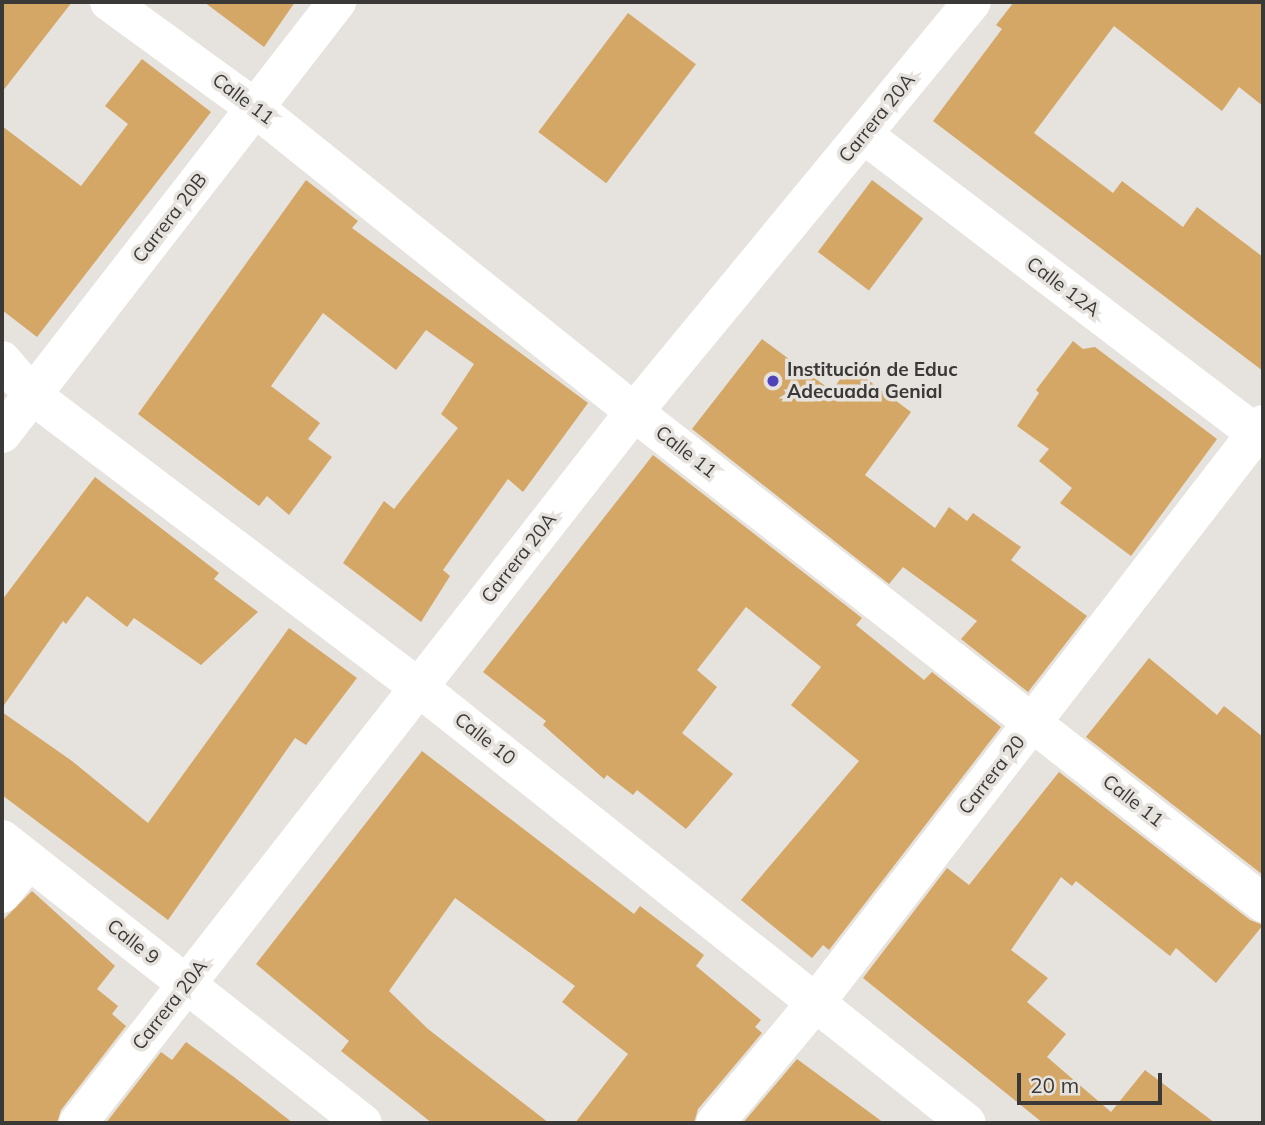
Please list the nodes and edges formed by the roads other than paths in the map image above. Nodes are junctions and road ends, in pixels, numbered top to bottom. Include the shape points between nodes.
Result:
1 (109, 2) edge
2 (337, 2) edge
3 (972, 2) edge
4 (256, 108) junction
5 (863, 135) junction
6 (2, 360) edge
7 (32, 395) junction
8 (634, 412) junction
9 (1261, 432) edge
10 (2, 434) edge
11 (418, 686) junction
12 (1033, 722) junction
13 (15, 850) edge
14 (2, 894) edge
15 (1263, 903) edge
16 (186, 985) junction
17 (817, 1002) junction
18 (78, 1123) edge
19 (362, 1123) edge
20 (715, 1123) edge
21 (967, 1123) edge

1 - 4 street, Calle 11
2 - 4 street, Carrera 20B
3 - 5 street, Carrera 20A
4 - 7 street, Carrera 20B
4 - 8 street, Calle 11
5 - 8 street, Carrera 20A
5 - 9 street, Calle 12A
6 - 7 street, Calle 10
7 - 10 street, Carrera 20B
7 - 11 street, Calle 10
8 - 11 street, Carrera 20A
8 - 12 street, Calle 11
9 - 12 street, Carrera 20
11 - 16 street, Carrera 20A
11 - 17 street, Calle 10
12 - 15 street, Calle 11
12 - 17 street, Carrera 20
13 - 14 street
13 - 16 street, Calle 9
16 - 18 street, Carrera 20A
16 - 19 street, Calle 9
17 - 20 street, Carrera 20
17 - 21 street, Calle 10

